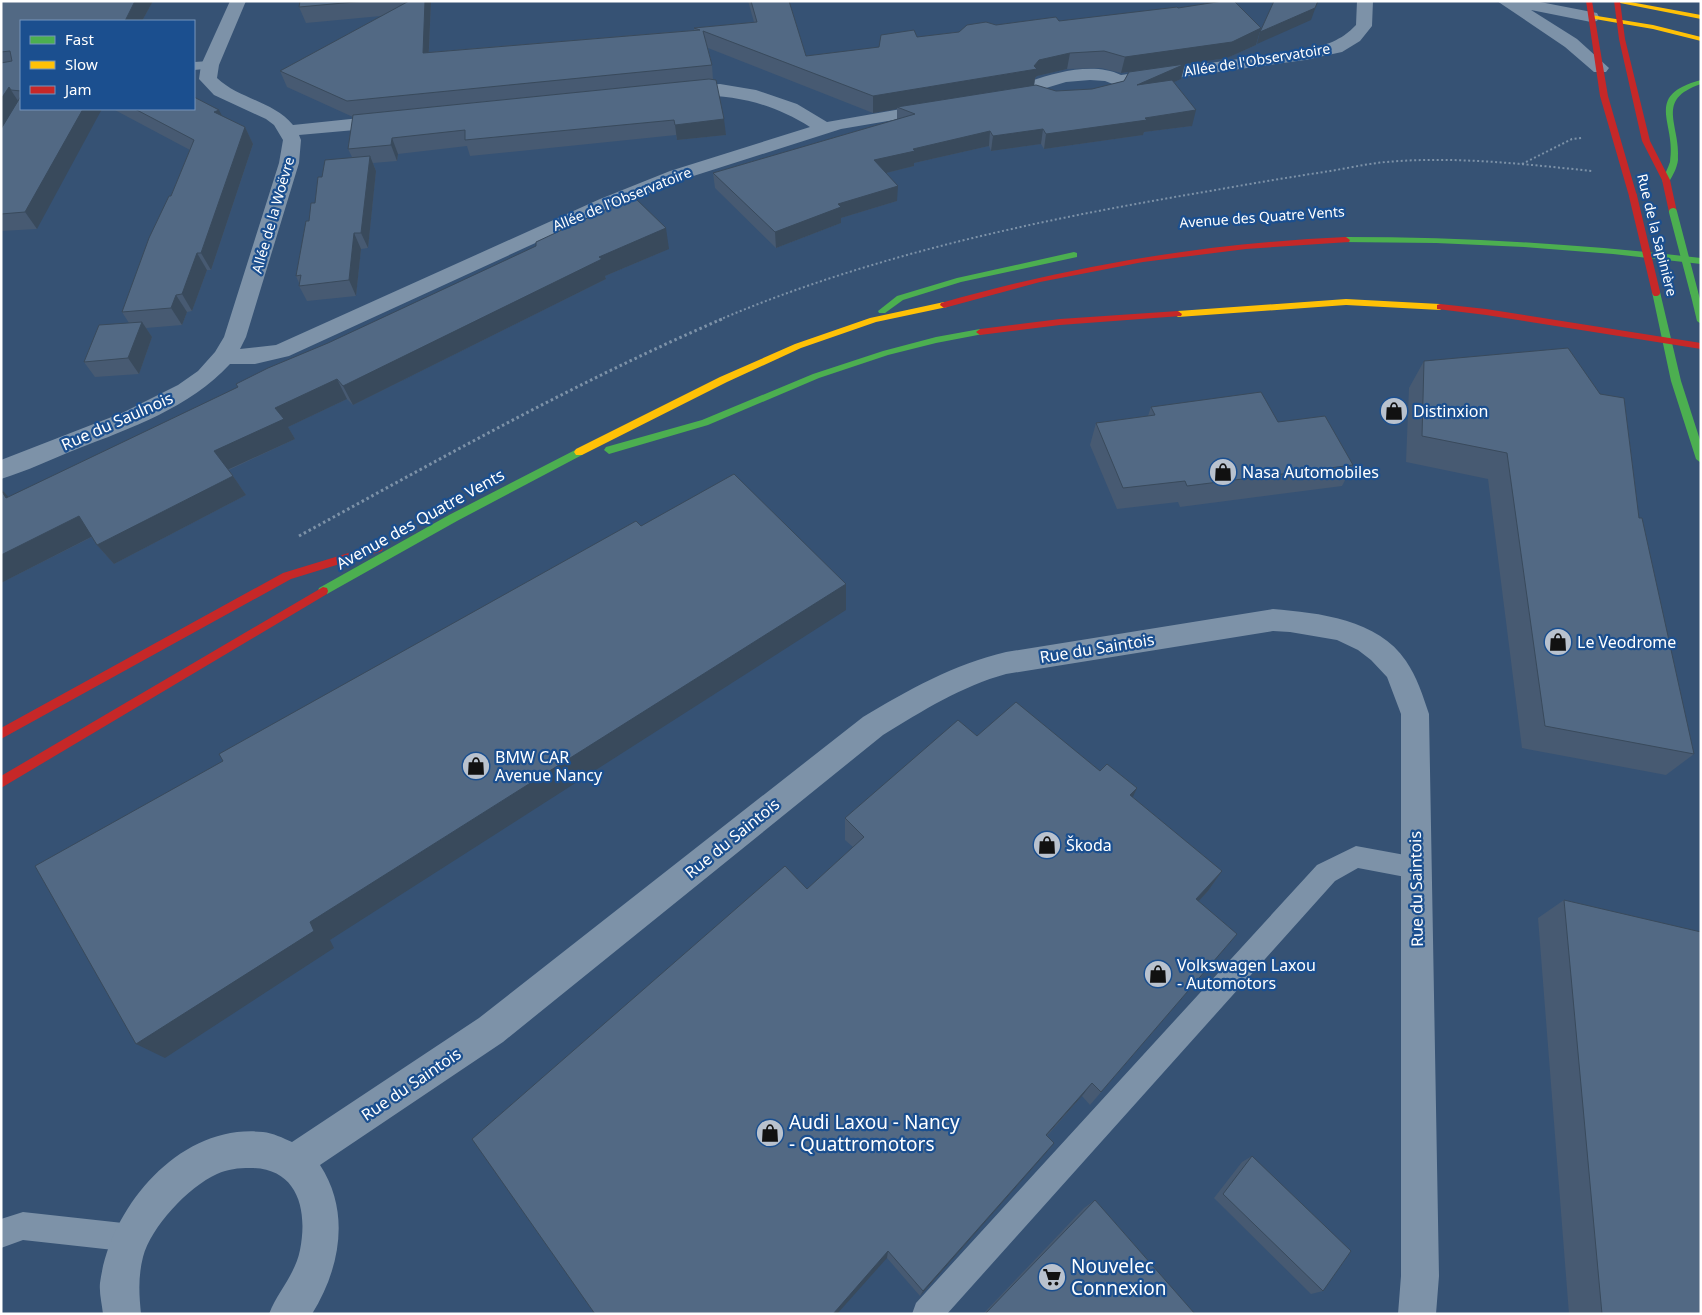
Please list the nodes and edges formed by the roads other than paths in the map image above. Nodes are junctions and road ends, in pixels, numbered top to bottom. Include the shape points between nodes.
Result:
1 (238, 1) edge
2 (1365, 1) edge
3 (1505, 1) edge
4 (1513, 1) edge
5 (1615, 1) edge
6 (1590, 9) edge
7 (1701, 17) edge
8 (1619, 21) junction
9 (1701, 38) edge
10 (207, 62) edge
11 (1600, 68) junction
12 (1118, 80) junction
13 (1701, 82) edge
14 (664, 92) edge
15 (1100, 93) edge
16 (1019, 95) edge
17 (953, 105) edge
18 (407, 119) edge
19 (824, 128) junction
20 (288, 131) junction
21 (1666, 180) junction
22 (1628, 237) dead end
23 (1691, 243) dead end
24 (1084, 253) dead end
25 (1701, 261) edge
26 (873, 319) junction
27 (1701, 321) edge
28 (1668, 339) junction
29 (1701, 346) edge
30 (224, 357) junction
31 (1701, 459) edge
32 (550, 466) junction
33 (1, 470) edge
34 (424, 534) junction
35 (1, 734) edge
36 (1, 783) edge
37 (1416, 868) junction
38 (294, 1162) junction
39 (1, 1234) edge
40 (132, 1238) junction
41 (122, 1314) edge
42 (288, 1314) edge
43 (927, 1314) edge
44 (1417, 1314) edge

1 - 10 street
2 - 12 street, Allée de l'Observatoire via 1364,26 1336,48
3 - 11 street via 1571,43
4 - 6 street
5 - 7 main road
5 - 8 main road, Rue de la Sapinière
6 - 8 main road
6 - 11 main road, Rue de la Sapinière
8 - 9 main road
8 - 21 main road, Rue de la Sapinière via 1646,141
10 - 20 street via 211,84 272,115
11 - 28 main road, Rue de la Sapinière, bridge
12 - 15 street, Allée de l'Observatoire via 1114,90
12 - 16 street, Allée de l'Observatoire via 1105,74 1095,74 1046,81 1037,85 1045,95
13 - 21 main road via 1674,92 1669,104 1668,123 1675,156
14 - 19 street via 711,88 749,92 804,114
17 - 19 street, Allée de l'Observatoire
18 - 20 street
19 - 30 street, Allée de l'Observatoire via 732,156 607,203 281,351
20 - 30 street, Allée de la Woëvre via 292,140 289,163 235,337
21 - 27 main road, Rue de la Sapinière, bridge
22 - 23 main road
24 - 26 main road, Avenue des Quatre Vents via 1008,268 900,298
25 - 26 main road, Avenue des Quatre Vents via 1548,245 1449,240 1287,244 1130,263 973,296 920,312
26 - 32 main road, Avenue des Quatre Vents via 782,353
28 - 29 main road
28 - 31 main road, Rue de la Sapinière via 1676,381
28 - 32 main road via 1486,312 1346,302 1060,322 986,331 886,353 816,376 704,424
30 - 33 street, Rue du Saulnois via 206,376 178,395 130,419
32 - 34 main road, Avenue des Quatre Vents
34 - 35 main road via 287,576
34 - 36 main road, Avenue des Quatre Vents
37 - 38 street, Rue du Saintois via 1415,714 1394,665 1374,646 1352,633 1318,623 1273,620 982,669 917,699 873,726 491,1030
37 - 43 lane via 1356,857 1326,873
37 - 44 street, Rue du Saintois via 1420,1266
38 - 40 street via 275,1152 252,1148 228,1151 203,1161 180,1176 158,1197
38 - 42 street via 312,1183 321,1210 321,1243 310,1278
39 - 40 lane via 24,1226
40 - 41 street via 120,1278

